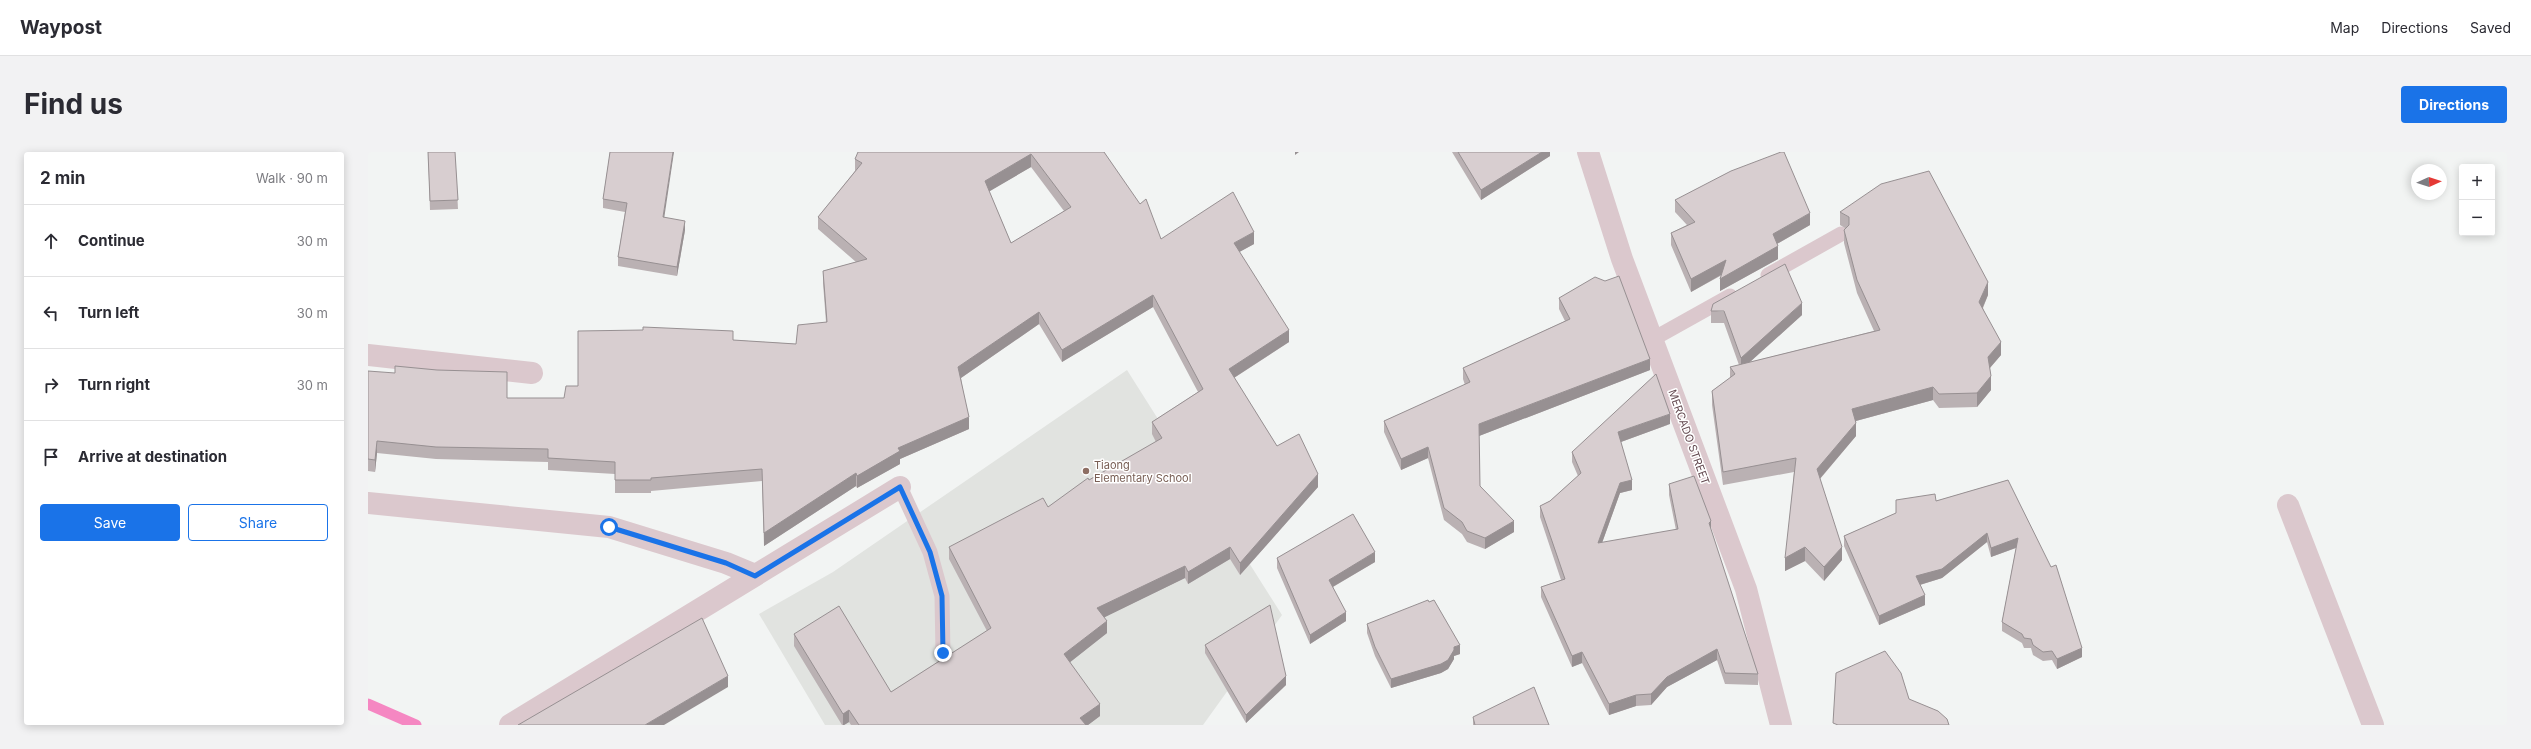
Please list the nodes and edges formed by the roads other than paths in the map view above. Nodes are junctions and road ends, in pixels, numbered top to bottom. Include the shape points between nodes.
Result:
1 (1588, 152) edge
2 (1841, 234) edge
3 (1757, 281) edge
4 (1743, 289) edge
5 (1653, 339) junction
6 (368, 355) edge
7 (532, 373) dead end
8 (900, 487) joint
9 (368, 503) edge
10 (2288, 505) dead end
11 (755, 576) junction
12 (943, 653) dead end
13 (510, 725) edge
14 (1781, 725) edge
15 (2373, 725) edge

1 - 5 street, MERCADO STREET via 1622,259
2 - 3 lane
4 - 5 lane
5 - 14 street, MERCADO STREET via 1746,589
6 - 7 street
8 - 11 street
8 - 12 lane via 930,552 942,596
9 - 11 street via 609,527 726,563
10 - 15 street
11 - 13 street

